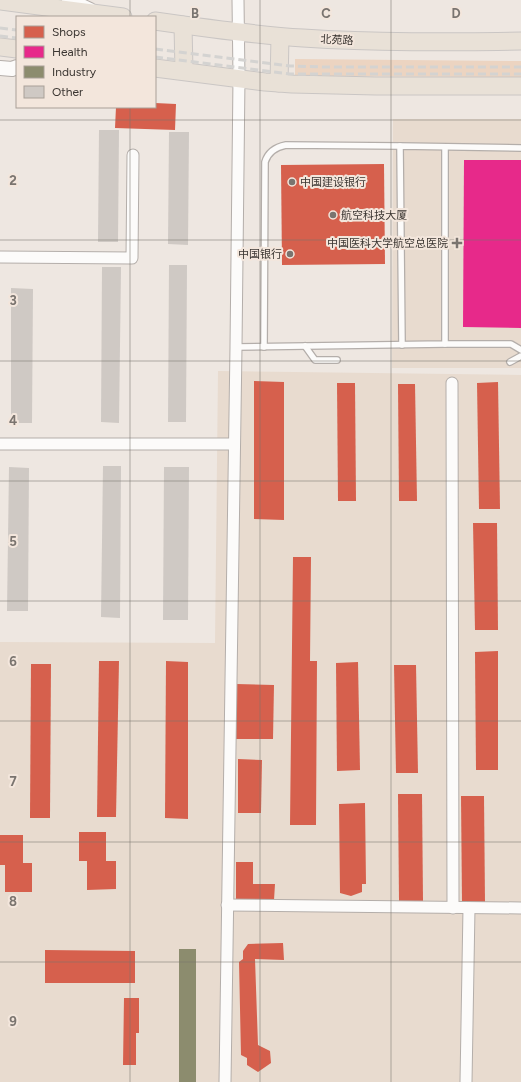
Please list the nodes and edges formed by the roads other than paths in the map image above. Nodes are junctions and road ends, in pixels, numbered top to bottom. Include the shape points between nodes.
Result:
1 (69, 0) edge
2 (238, 0) edge
3 (0, 1) edge
4 (96, 13) junction
5 (116, 16) edge
6 (156, 21) edge
7 (183, 25) junction
8 (238, 33) junction
9 (280, 37) junction
10 (521, 41) edge
11 (0, 47) edge
12 (16, 49) edge
13 (16, 67) edge
14 (0, 68) edge
15 (156, 68) edge
16 (184, 71) junction
17 (239, 78) junction
18 (279, 83) junction
19 (521, 86) edge
20 (400, 146) junction
21 (445, 147) junction
22 (521, 148) edge
23 (133, 155) dead end
24 (0, 257) edge
25 (445, 344) junction
26 (402, 345) junction
27 (305, 346) junction
28 (264, 347) junction
29 (236, 348) junction
30 (521, 350) edge
31 (521, 356) edge
32 (337, 360) dead end
33 (510, 362) dead end
34 (452, 383) dead end
35 (0, 444) edge
36 (234, 444) junction
37 (227, 905) junction
38 (453, 908) junction
39 (469, 908) junction
40 (521, 908) edge
41 (225, 1082) edge
42 (466, 1082) edge

1 - 4 street
2 - 8 street
3 - 4 main road
4 - 5 main road
6 - 7 main road, 北苑路
7 - 8 main road, 北苑路
7 - 16 main road
8 - 9 main road, 北苑路
8 - 17 street
9 - 10 main road, 北苑路 via 360,41
9 - 18 main road
11 - 12 main road
13 - 14 street
15 - 16 main road
16 - 17 main road
17 - 18 main road
17 - 29 street
18 - 19 main road
20 - 21 lane
20 - 26 lane
20 - 28 lane via 286,145 278,146 267,156
21 - 22 lane
21 - 25 lane
23 - 24 street via 132,258
25 - 26 lane
25 - 30 lane via 511,344
26 - 27 lane
27 - 28 lane
27 - 32 lane via 315,360
28 - 29 lane
29 - 36 street
31 - 33 lane
34 - 38 street
35 - 36 street
36 - 37 street
37 - 38 street
37 - 41 street
38 - 39 street
39 - 40 street
39 - 42 street

